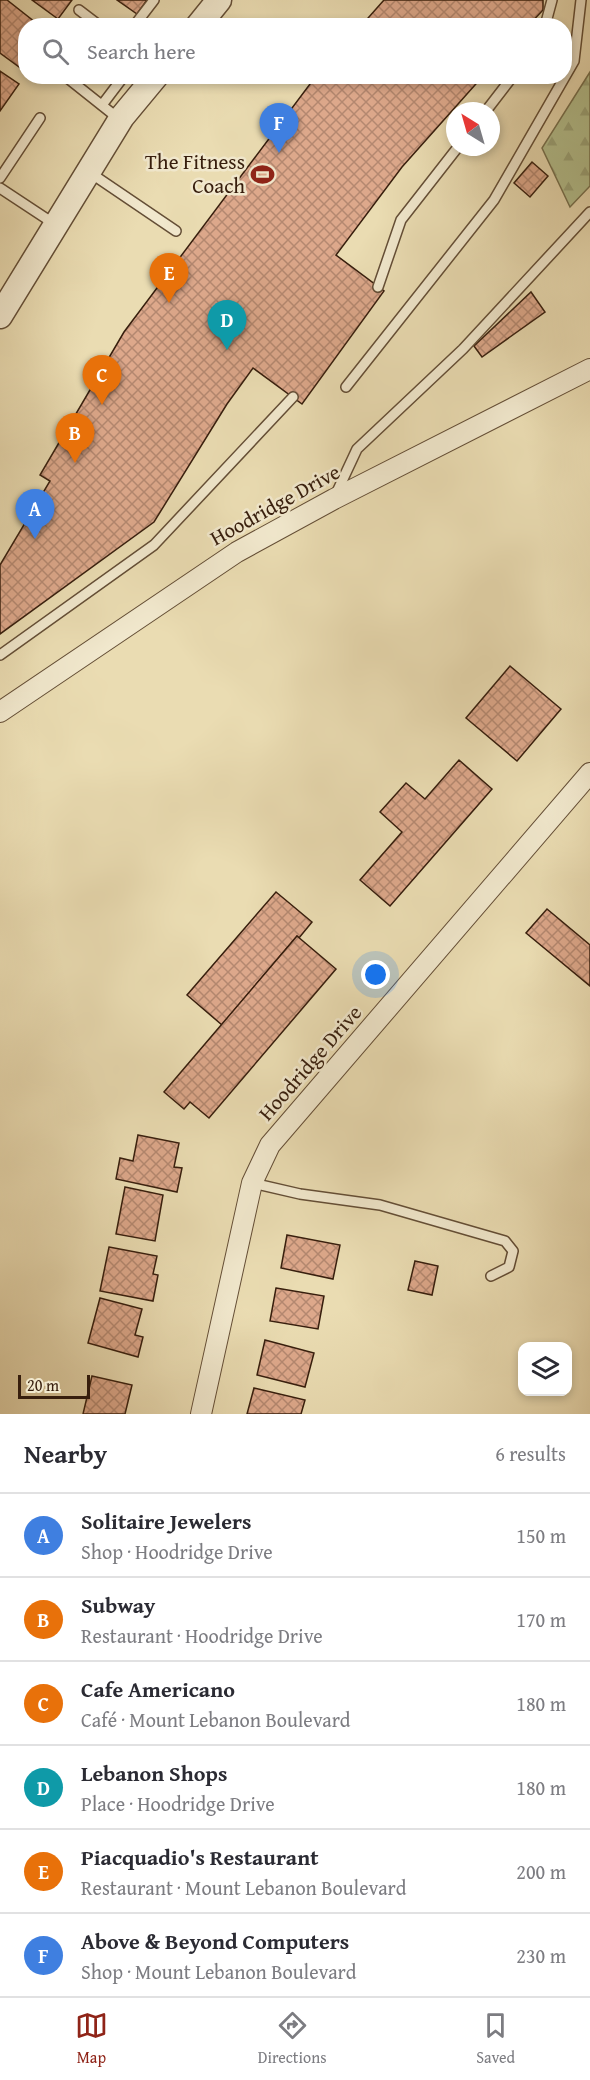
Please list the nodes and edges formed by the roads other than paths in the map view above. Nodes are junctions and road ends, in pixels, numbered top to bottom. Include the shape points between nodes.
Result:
1 (154, 0) edge
2 (218, 0) edge
3 (552, 0) edge
4 (581, 4) edge
5 (79, 10) dead end
6 (590, 13) edge
7 (90, 18) edge
8 (140, 18) edge
9 (204, 18) edge
10 (547, 18) edge
11 (572, 64) edge
12 (75, 84) edge
13 (118, 84) edge
14 (150, 84) edge
15 (507, 84) edge
16 (561, 84) edge
17 (493, 102) edge
18 (102, 105) junction
19 (40, 118) dead end
20 (121, 120) junction
21 (451, 156) edge
22 (89, 171) junction
23 (0, 178) edge
24 (0, 188) edge
25 (590, 212) edge
26 (56, 225) junction
27 (176, 231) dead end
28 (378, 287) dead end
29 (0, 314) edge
30 (590, 369) edge
31 (346, 387) dead end
32 (293, 397) dead end
33 (334, 499) junction
34 (0, 655) edge
35 (0, 712) edge
36 (590, 773) edge
37 (252, 1183) junction
38 (491, 1276) dead end
39 (201, 1414) edge

1 - 8 lane
2 - 9 street
3 - 10 lane
4 - 6 lane
4 - 11 lane
5 - 7 lane
12 - 18 lane
13 - 18 lane
14 - 20 street
15 - 17 lane
16 - 31 lane via 494,200
18 - 20 lane
19 - 23 lane
20 - 22 street
21 - 28 lane via 401,220
22 - 26 street
22 - 27 lane
24 - 26 lane
25 - 33 lane via 463,349 357,449
26 - 29 street
30 - 33 street, Hoodridge Drive
32 - 34 lane via 154,545
33 - 35 street, Hoodridge Drive via 237,552
36 - 37 street, Hoodridge Drive via 270,1145
37 - 38 lane via 380,1205 505,1240 513,1251 508,1267
37 - 39 street, Hoodridge Drive

